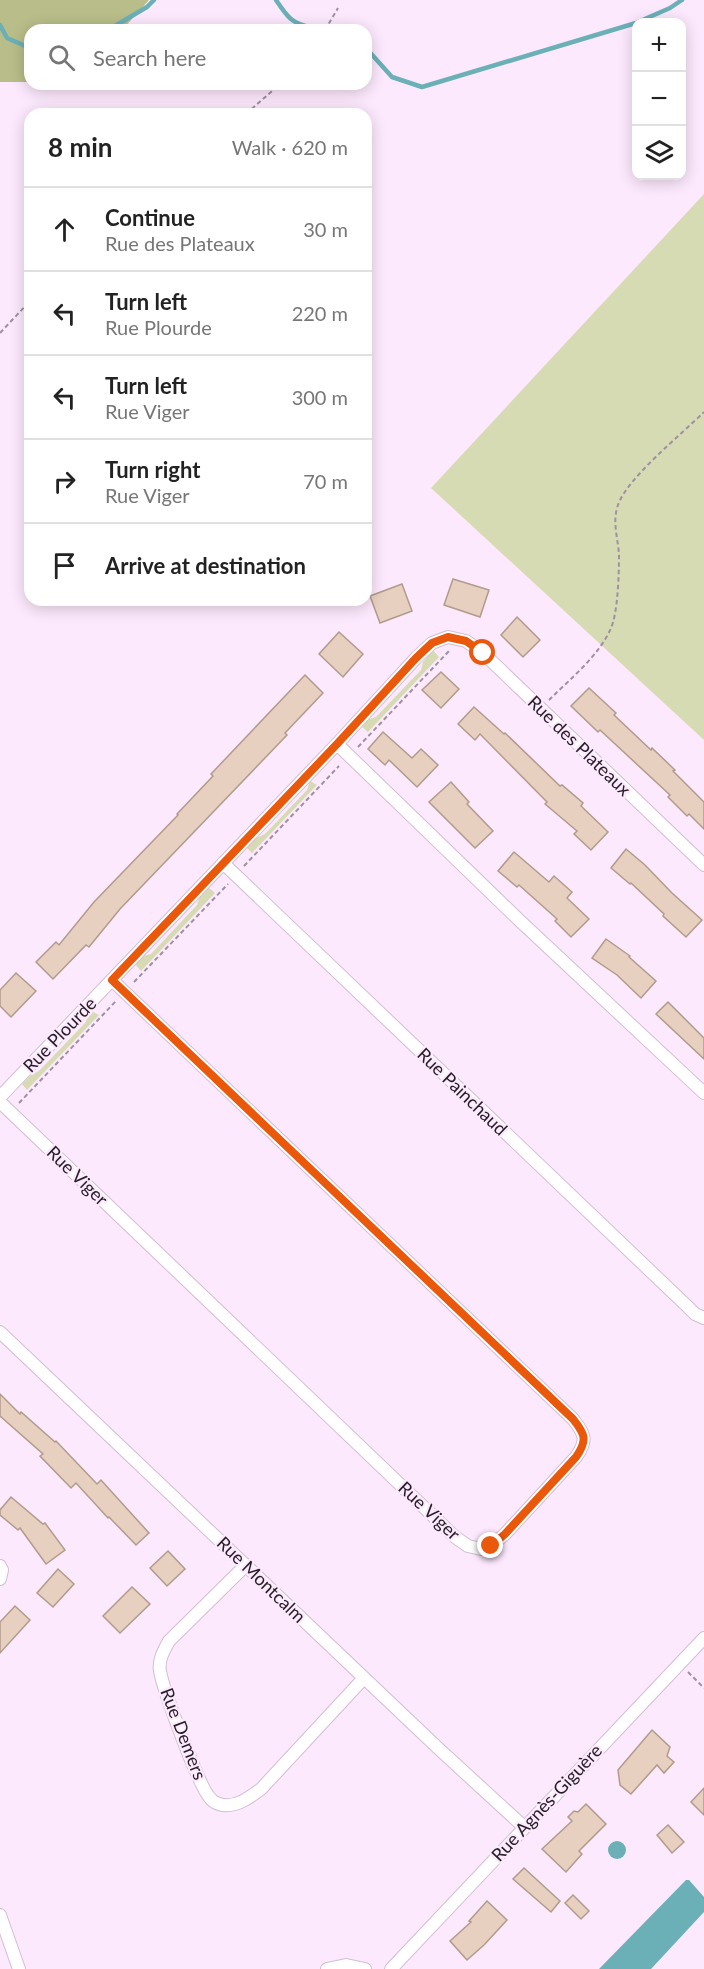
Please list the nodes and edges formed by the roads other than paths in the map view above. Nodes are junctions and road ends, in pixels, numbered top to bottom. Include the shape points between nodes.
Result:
1 (448, 637) joint
2 (337, 744) junction
3 (223, 863) junction
4 (704, 865) edge
5 (112, 980) junction
6 (704, 1094) edge
7 (0, 1097) edge
8 (0, 1102) edge
9 (704, 1318) edge
10 (0, 1332) edge
11 (0, 1566) edge
12 (246, 1566) junction
13 (0, 1579) edge
14 (704, 1638) edge
15 (364, 1678) junction
16 (524, 1827) junction
17 (0, 1915) edge
18 (19, 1969) edge
19 (327, 1969) edge
20 (365, 1969) edge
21 (391, 1969) edge

1 - 2 street, Rue Plourde via 432,643 416,658
1 - 4 street, Rue des Plateaux via 466,641 483,653
2 - 3 street, Rue Plourde
2 - 6 street
3 - 5 street, Rue Plourde
3 - 9 street, Rue Painchaud via 695,1314
5 - 7 street, Rue Plourde
5 - 8 street, Rue Viger via 577,1424 584,1437 583,1447 537,1500 491,1546 468,1546
10 - 12 street, Rue Montcalm
11 - 13 street
12 - 15 street, Rue Montcalm
12 - 15 street, Rue Demers via 169,1641 159,1669 210,1799 220,1805 231,1805 261,1790
14 - 16 street, Rue Agnès-Giguère
15 - 16 street, Rue Montcalm
16 - 21 street, Rue Agnès-Giguère
17 - 18 street
19 - 20 street via 346,1965

